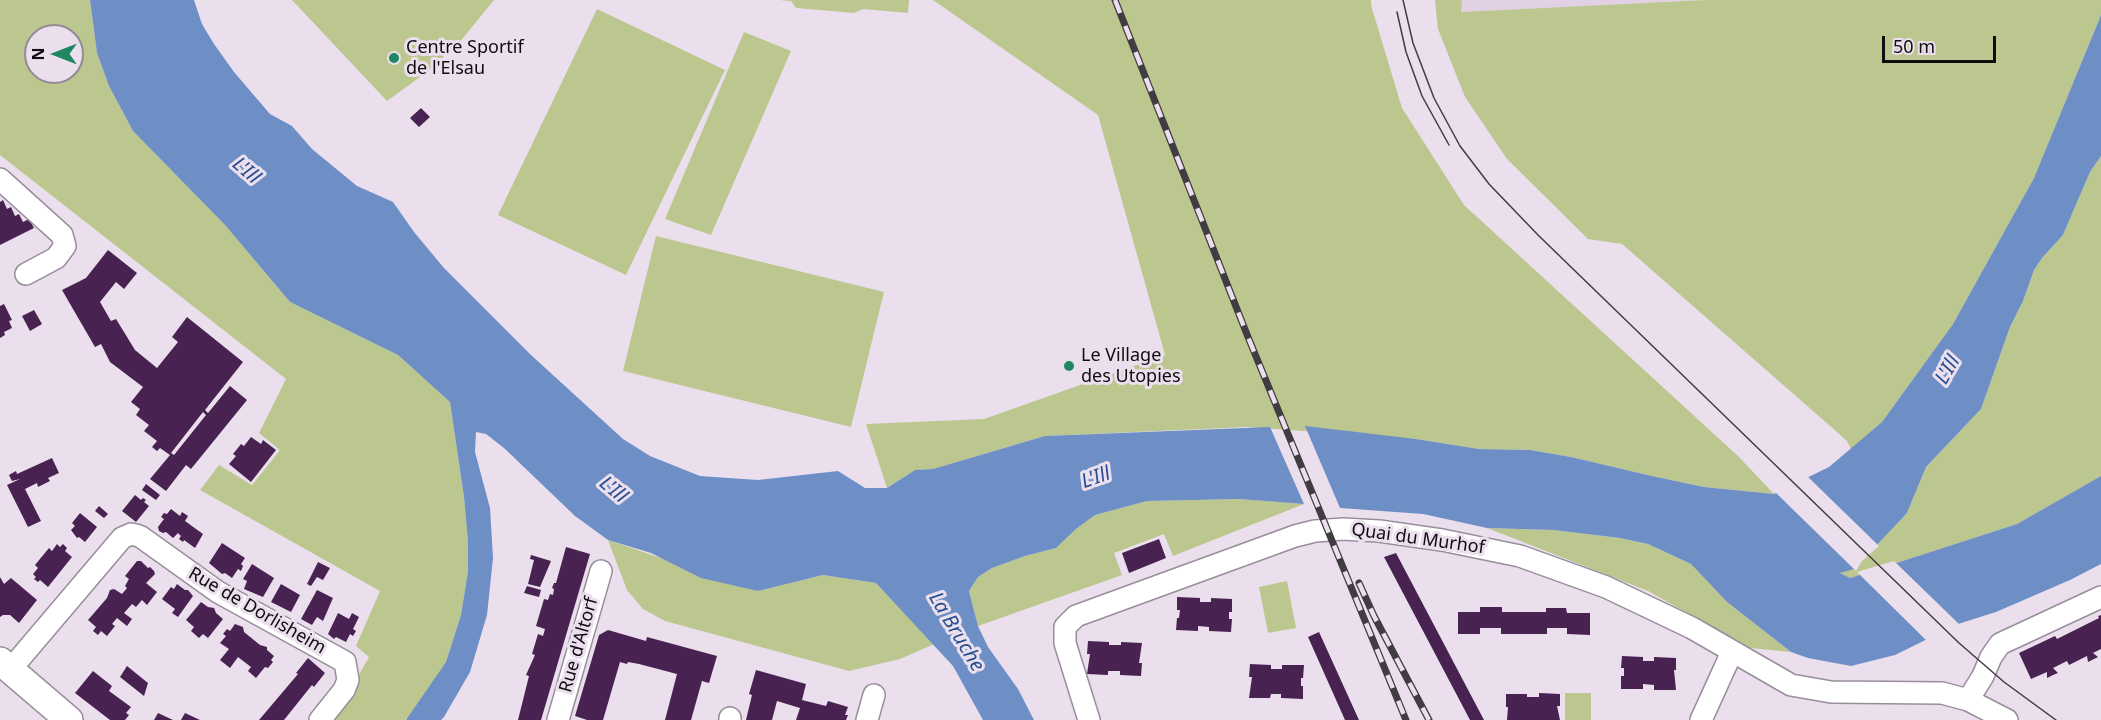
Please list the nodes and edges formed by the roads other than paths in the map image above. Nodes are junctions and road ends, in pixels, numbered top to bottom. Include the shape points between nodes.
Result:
1 (0, 179) edge
2 (26, 274) dead end
3 (601, 571) dead end
4 (2101, 597) edge
5 (1732, 652) junction
6 (5, 666) edge
7 (874, 695) dead end
8 (1968, 700) junction
9 (69, 720) edge
10 (320, 720) edge
11 (558, 720) edge
12 (867, 720) edge
13 (1089, 720) edge
14 (1701, 720) edge
15 (2007, 720) edge

1 - 2 street via 62,235 65,246 56,258
3 - 11 street, Rue d'Altorf
4 - 8 street via 2000,644
5 - 8 street, Quai du Murhof via 1791,685 1831,692 1942,693
5 - 13 street, Quai du Murhof via 1606,587 1520,556 1442,540 1351,529 1323,530 1294,536 1076,616 1065,627 1065,643
5 - 14 street
6 - 9 main road
6 - 10 street, Rue de Dorlisheim via 122,538 131,534 141,537 218,592 345,662 348,680 344,690
7 - 12 street
8 - 15 street, Quai du Murhof

